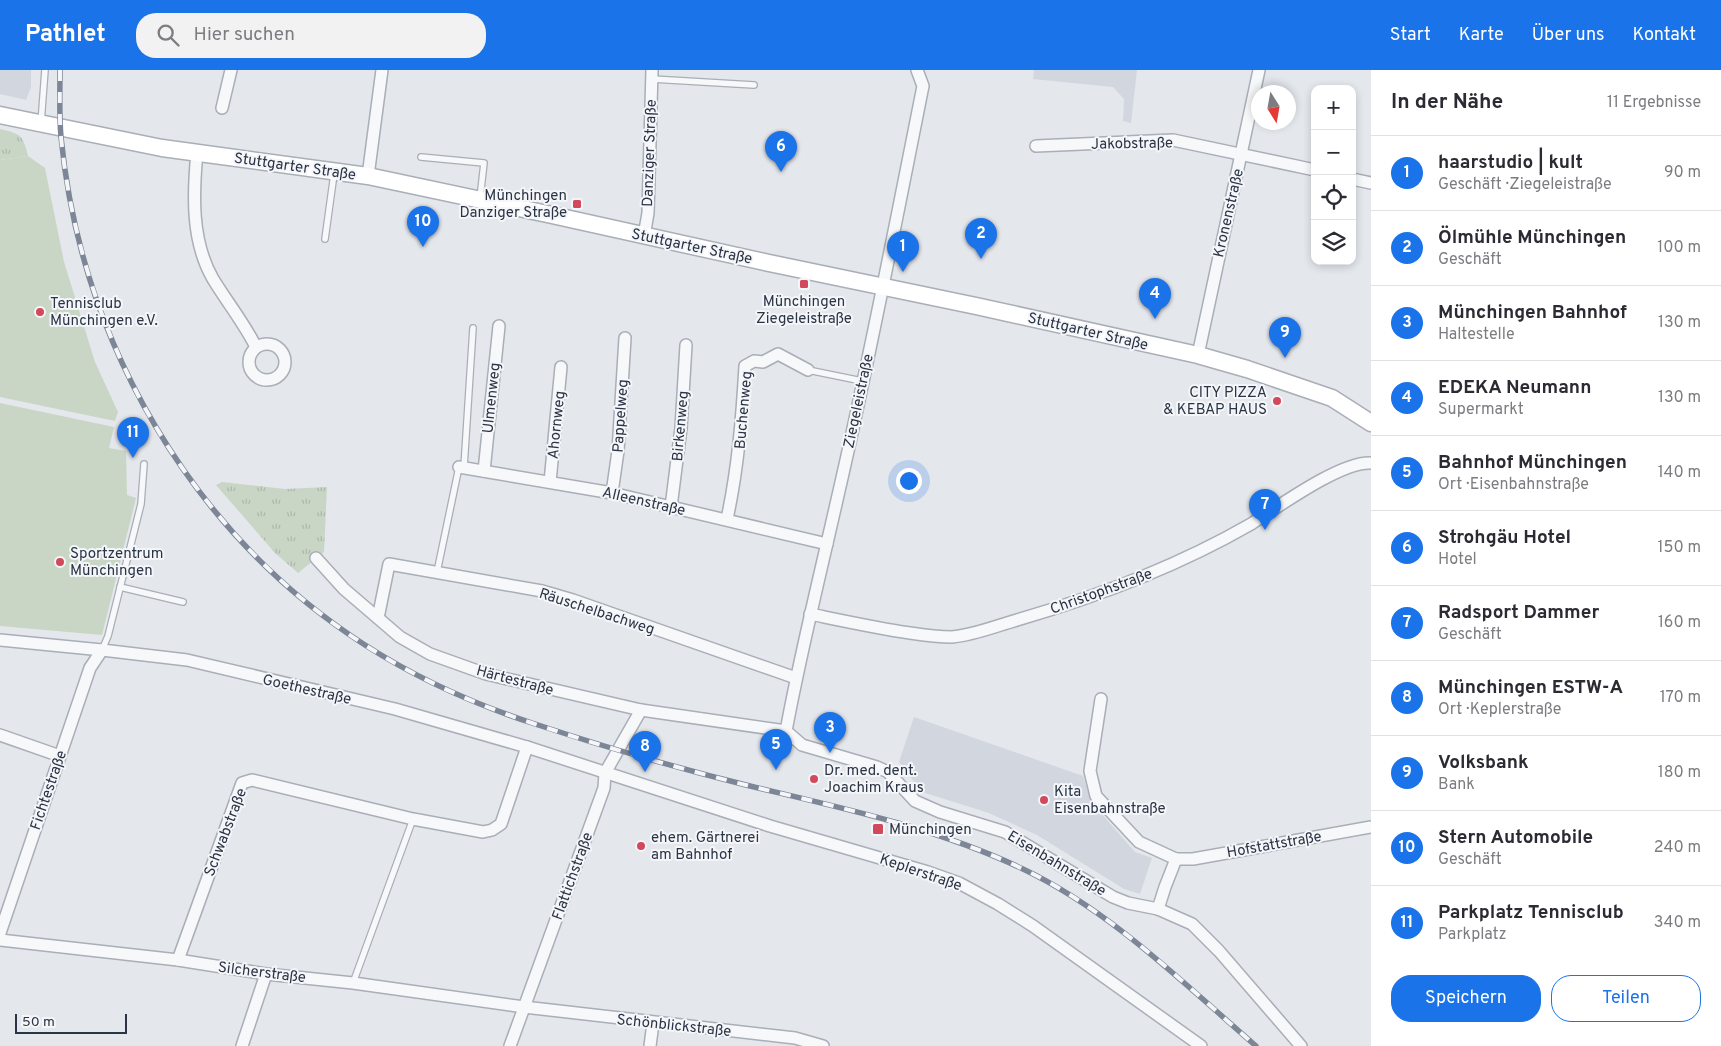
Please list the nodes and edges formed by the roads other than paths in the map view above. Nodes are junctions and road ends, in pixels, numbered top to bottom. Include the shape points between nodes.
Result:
1 (45, 70) edge
2 (231, 70) edge
3 (382, 70) edge
4 (917, 70) edge
5 (1259, 70) edge
6 (652, 75) edge
7 (754, 85) dead end
8 (222, 108) dead end
9 (0, 115) edge
10 (40, 124) junction
11 (1036, 146) dead end
12 (197, 152) junction
13 (1242, 154) junction
14 (421, 157) dead end
15 (1311, 169) edge
16 (335, 171) junction
17 (368, 176) junction
18 (1356, 180) edge
19 (1371, 183) edge
20 (480, 200) junction
21 (644, 236) junction
22 (325, 239) dead end
23 (884, 287) junction
24 (498, 326) dead end
25 (473, 328) dead end
26 (625, 338) dead end
27 (686, 345) dead end
28 (256, 347) dead end
29 (1198, 355) junction
30 (561, 368) dead end
31 (808, 370) joint
32 (862, 381) junction
33 (1371, 423) edge
34 (1371, 463) edge
35 (144, 464) dead end
36 (461, 467) junction
37 (484, 471) junction
38 (550, 482) junction
39 (612, 493) junction
40 (671, 507) junction
41 (727, 520) junction
42 (826, 544) junction
43 (316, 558) dead end
44 (437, 572) junction
45 (120, 587) junction
46 (183, 602) dead end
47 (810, 614) junction
48 (378, 618) junction
49 (0, 640) edge
50 (102, 650) junction
51 (796, 678) junction
52 (1101, 699) dead end
53 (641, 710) junction
54 (786, 731) junction
55 (0, 735) edge
56 (527, 747) junction
57 (60, 756) junction
58 (606, 773) junction
59 (412, 820) junction
60 (1371, 827) edge
61 (1176, 859) junction
62 (1158, 908) junction
63 (0, 932) edge
64 (0, 940) edge
65 (178, 960) junction
66 (266, 974) junction
67 (353, 983) junction
68 (524, 1008) junction
69 (653, 1023) junction
70 (242, 1046) edge
71 (510, 1046) edge
72 (650, 1046) edge
73 (823, 1046) edge
74 (1201, 1046) edge
75 (1301, 1046) edge

1 - 10 lane
2 - 8 street
3 - 17 street
4 - 23 street, Ziegeleistraße via 923,86
5 - 13 street, Kronenstraße
6 - 7 lane
6 - 21 street, Danziger Straße via 648,213
9 - 10 street, Stuttgarter Straße
10 - 12 street, Stuttgarter Straße
11 - 13 street, Jakobstraße via 1173,140
12 - 16 street, Stuttgarter Straße
12 - 28 street via 194,202 204,258 212,277
13 - 15 street, Jakobstraße
13 - 29 street, Kronenstraße
14 - 20 lane via 484,163
16 - 17 street, Stuttgarter Straße
16 - 22 lane
17 - 20 street, Stuttgarter Straße
18 - 19 street
20 - 21 street, Stuttgarter Straße
21 - 23 street, Stuttgarter Straße
23 - 29 street, Stuttgarter Straße
23 - 32 street, Ziegeleistraße
24 - 37 street, Ulmenweg
25 - 36 lane
26 - 39 street, Pappelweg
27 - 40 street, Birkenweg via 681,428
29 - 33 street, Stuttgarter Straße via 1247,368 1332,398
30 - 38 street, Ahornweg
31 - 32 lane, Buchenweg
31 - 41 street, Buchenweg via 778,354 745,366 741,430
32 - 42 street, Ziegeleistraße
34 - 47 street, Christophstraße via 1359,463 1329,476 1249,525 1106,592 969,634 951,637 922,634
35 - 45 lane via 141,504
36 - 37 street, Alleenstraße
36 - 44 lane
37 - 38 street, Alleenstraße
38 - 39 street, Alleenstraße
39 - 40 street, Alleenstraße
40 - 41 street, Alleenstraße
41 - 42 street, Alleenstraße
42 - 47 street, Ziegeleistraße
43 - 48 street, Härtestraße via 344,589
44 - 48 street, Räuschelbachweg via 389,564
44 - 51 street, Räuschelbachweg via 542,591 573,600
45 - 46 lane
45 - 50 lane
47 - 51 street, Ziegeleistraße
48 - 53 street, Härtestraße via 414,646 476,671
49 - 50 street, Goethestraße
50 - 56 street, Goethestraße via 186,660 395,709
50 - 57 street, Fichtestraße via 90,668
51 - 54 street, Ziegeleistraße
52 - 61 street, Hofstattstraße via 1090,771 1096,796 1139,842
53 - 54 street, Härtestraße
53 - 58 street, Flattichstraße
54 - 62 street, Eisenbahnstraße via 802,745 888,772 915,801 1005,832 1112,897
55 - 57 street
56 - 58 street, Goethestraße
56 - 59 street, Schwabstraße via 501,824 492,830 483,832
57 - 63 street, Fichtestraße
58 - 68 street, Flattichstraße via 604,788
58 - 74 street, Keplerstraße via 959,883 1033,926
59 - 65 street, Schwabstraße via 252,780 242,783
59 - 67 lane
60 - 61 street, Hofstattstraße via 1193,859
61 - 62 street
62 - 75 street, Eisenbahnstraße via 1192,924
64 - 65 street, Silcherstraße
65 - 66 street, Silcherstraße
66 - 67 street, Silcherstraße
66 - 70 street
67 - 68 street, Silcherstraße
68 - 69 street, Schönblickstraße
68 - 71 street, Flattichstraße
69 - 72 street
69 - 73 street, Schönblickstraße via 794,1038

